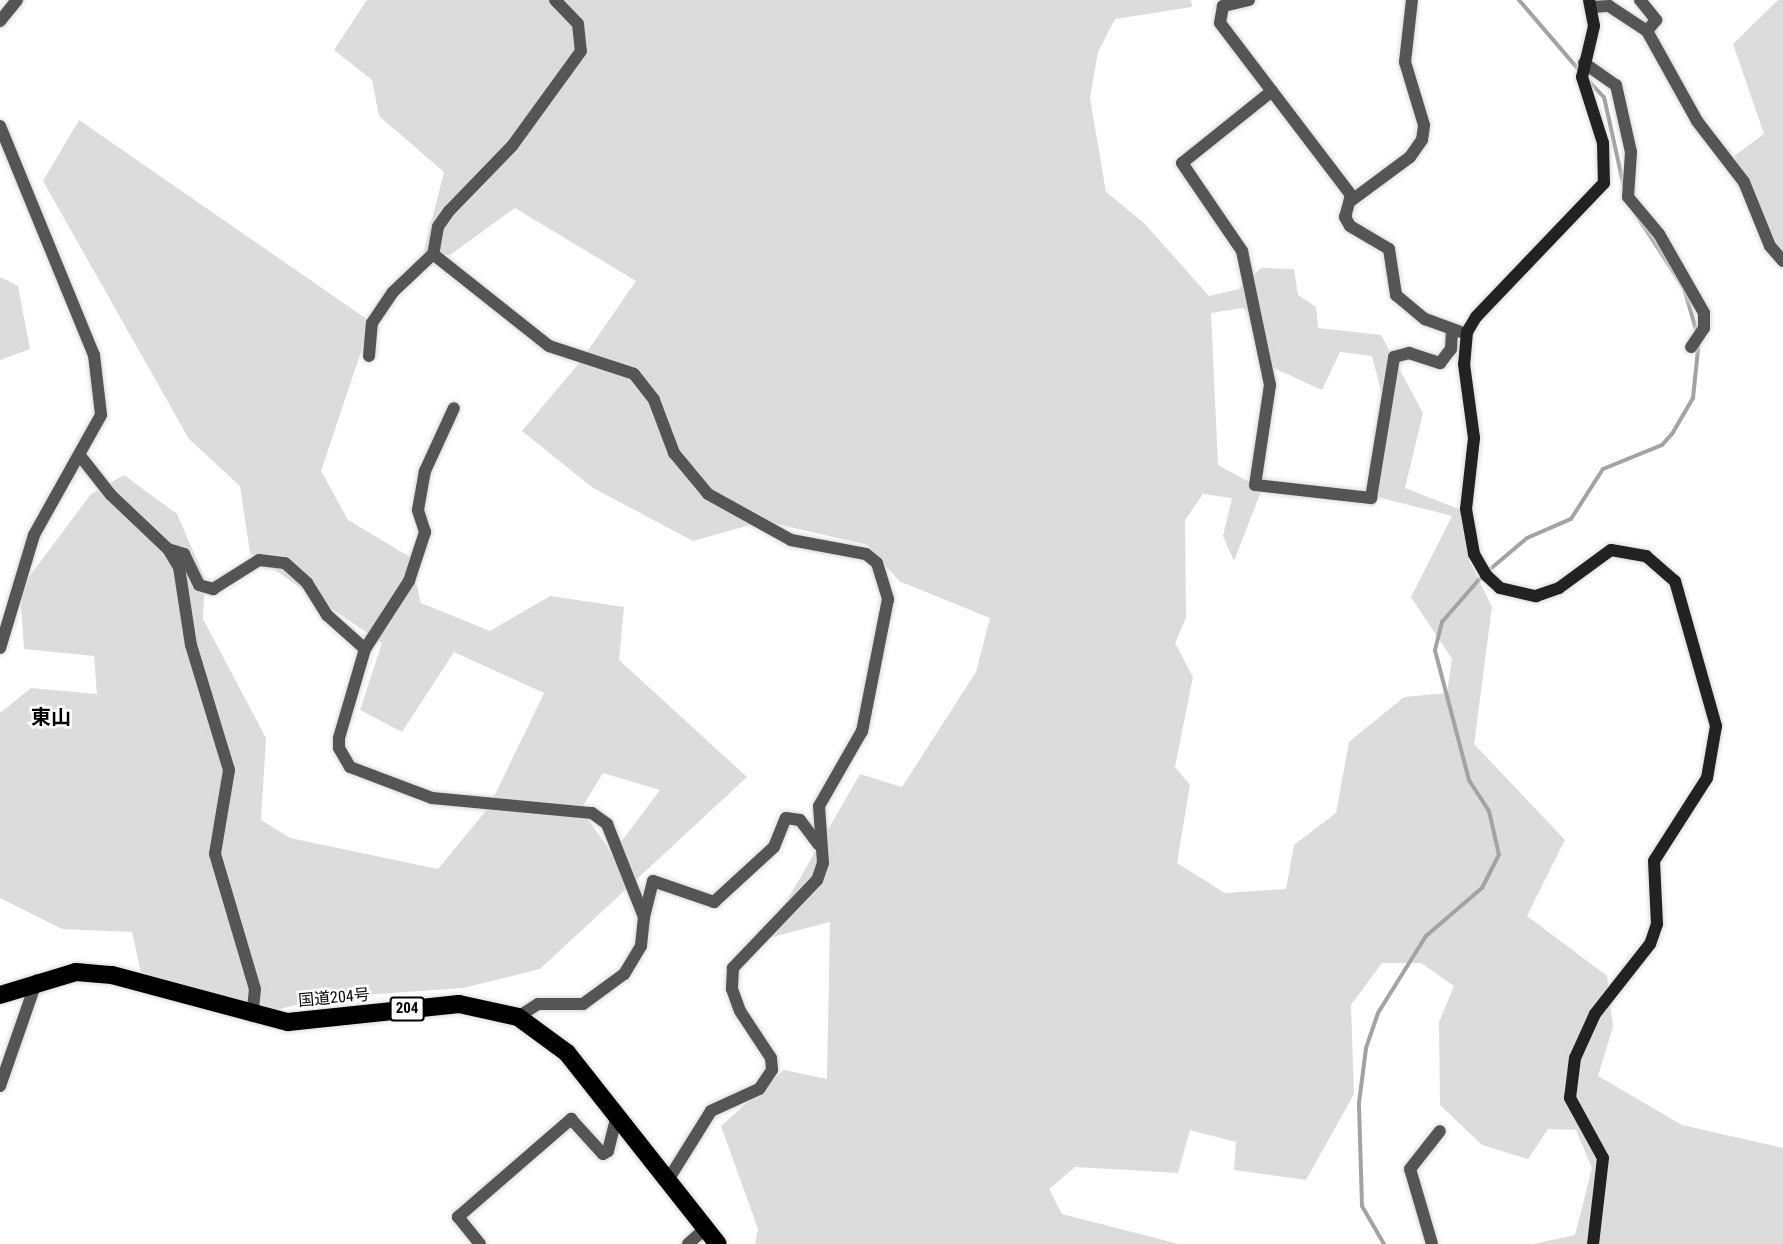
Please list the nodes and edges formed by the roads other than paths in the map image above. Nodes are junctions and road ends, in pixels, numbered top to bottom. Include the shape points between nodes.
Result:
1 (18, 0) edge
2 (555, 0) edge
3 (1249, 0) edge
4 (1412, 0) edge
5 (1640, 0) edge
6 (1591, 3) edge
7 (0, 21) edge
8 (1647, 31) junction
9 (1584, 63) junction
10 (1272, 91) junction
11 (0, 126) edge
12 (1352, 200) junction
13 (433, 254) junction
14 (1783, 261) edge
15 (1452, 332) junction
16 (1467, 332) junction
17 (1691, 347) dead end
18 (369, 356) dead end
19 (454, 408) dead end
20 (81, 457) junction
21 (168, 549) junction
22 (0, 648) edge
23 (365, 649) junction
24 (822, 848) junction
25 (644, 917) junction
26 (38, 979) junction
27 (0, 994) edge
28 (252, 1016) junction
29 (518, 1017) junction
30 (0, 1086) edge
31 (617, 1116) junction
32 (1440, 1131) dead end
33 (668, 1180) junction
34 (706, 1228) junction
35 (477, 1243) edge
36 (688, 1244) edge
37 (718, 1244) edge
38 (1432, 1244) edge
39 (1593, 1244) edge

1 - 7 street
2 - 13 street via 578,24 581,51 512,146 449,211 438,227
3 - 10 street via 1223,6 1220,23
4 - 12 street via 1405,62 1424,125 1422,140 1410,157
5 - 8 street via 1656,20 1654,29
6 - 8 street via 1609,6
6 - 9 street
8 - 14 street via 1697,121 1744,182 1770,246
9 - 16 street via 1585,97 1603,143 1604,183
9 - 17 street via 1616,85 1631,152 1628,197 1659,234 1704,313 1704,328
10 - 12 street
10 - 15 street via 1182,163 1242,251 1270,385 1256,485 1371,498 1394,357 1408,353 1440,363 1450,349
11 - 20 street via 96,364 101,415
12 - 15 street via 1345,217 1389,249 1396,295
13 - 18 street via 393,292 372,323
13 - 24 street via 549,346 634,374 654,400 674,453 708,494 790,540 856,550 877,563 889,614 857,746 819,806
15 - 16 street
16 - 39 street via 1464,364 1474,438 1466,509 1474,554 1486,575 1500,588 1536,596 1559,588 1611,550 1638,554 1663,568 1675,581 1716,726 1707,778 1654,861 1657,924 1650,944 1595,1014 1575,1058 1570,1098 1603,1158
19 - 23 street via 425,471 418,510 425,532 409,581
20 - 21 street via 111,495
20 - 22 street via 34,535
21 - 23 street via 184,554 199,585 213,589 259,560 285,563 308,583 327,615
21 - 28 street via 178,567 190,645 229,770 215,854 255,989
23 - 25 street via 339,738 339,748 350,767 432,798 600,817
24 - 25 street via 800,820 786,818 774,847 714,902 653,881
24 - 33 street via 823,863 804,897 733,968 732,989 740,1011 771,1058 768,1081 711,1111
25 - 29 street via 641,946 603,992 583,1004 528,1006
26 - 27 highway, 国道204号 / 204
26 - 28 highway, 国道204号 / 204 via 76,972 112,975
26 - 30 street
28 - 29 highway, 国道204号 / 204 via 330,1022 459,1004
29 - 31 highway, 国道204号 / 204 via 567,1053
31 - 33 highway, 国道204号 / 204
31 - 35 street via 608,1151 603,1154 571,1119 458,1217
32 - 38 street via 1410,1169
33 - 34 highway, 国道204号 / 204
34 - 36 street
34 - 37 highway, 国道204号 / 204

